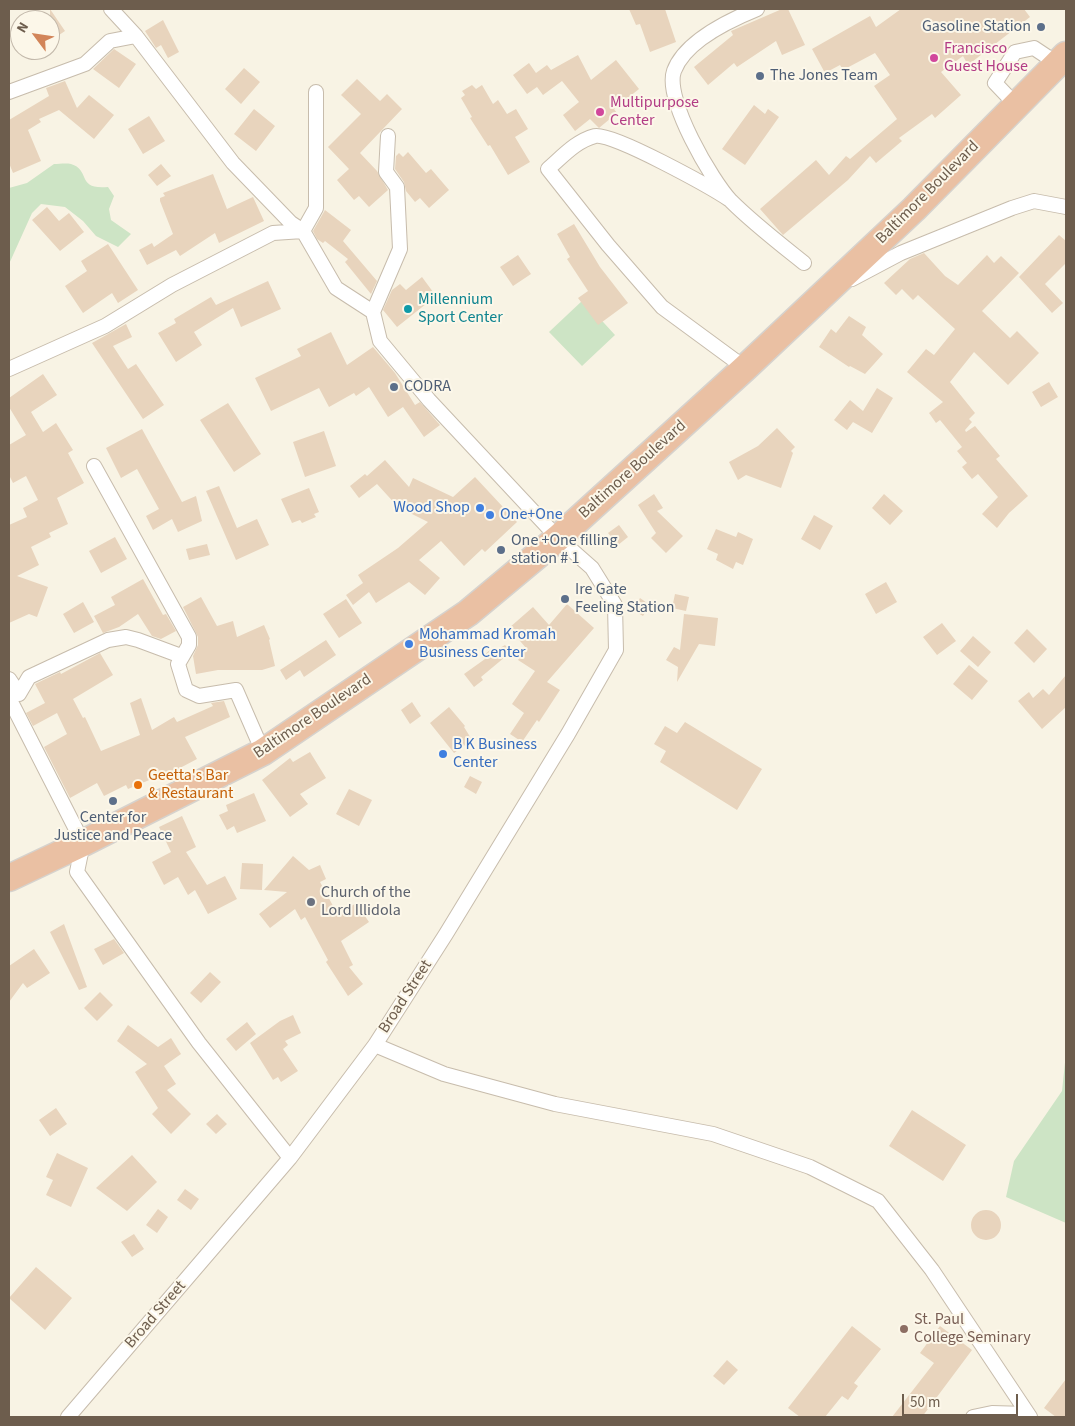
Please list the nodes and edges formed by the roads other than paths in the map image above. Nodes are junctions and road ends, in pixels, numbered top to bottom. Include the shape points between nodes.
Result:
1 (111, 9) edge
2 (757, 9) edge
3 (136, 36) junction
4 (1062, 59) edge
5 (9, 92) edge
6 (316, 92) dead end
7 (1016, 105) junction
8 (388, 136) dead end
9 (730, 200) junction
10 (1066, 207) edge
11 (303, 231) junction
12 (804, 263) dead end
13 (824, 293) junction
14 (373, 312) junction
15 (746, 368) junction
16 (9, 369) edge
17 (94, 466) dead end
18 (558, 538) junction
19 (181, 656) junction
20 (9, 678) edge
21 (9, 698) edge
22 (263, 752) junction
23 (83, 844) junction
24 (9, 878) edge
25 (375, 1045) junction
26 (290, 1158) junction
27 (1028, 1416) edge
28 (68, 1417) edge
29 (973, 1417) edge

1 - 3 street
2 - 9 street via 705,34 673,72 676,105 688,134
3 - 5 street via 110,41 85,64
3 - 11 street via 233,164 291,223
4 - 7 highway, Baltimore Boulevard
4 - 7 street via 1034,48 1015,52 995,83
6 - 11 street via 316,208
7 - 13 highway, Baltimore Boulevard via 914,209
8 - 14 street via 386,172 397,187 400,249
9 - 12 street
9 - 15 street via 710,186 615,140 598,136 577,143 548,169 662,307
10 - 13 street via 1034,201 1012,208 901,253
11 - 14 street via 336,288
11 - 16 street via 273,233 172,284 105,326
13 - 15 highway, Baltimore Boulevard
14 - 18 street, Broad Street via 380,341 429,400
15 - 18 highway, Baltimore Boulevard
17 - 19 street via 189,636 189,645
18 - 22 highway, Baltimore Boulevard via 468,612
18 - 25 street, Broad Street via 592,568 615,605 616,650 446,934
19 - 20 street via 126,637 108,640 29,677 19,694
19 - 22 street via 178,664 186,690 191,694 199,696 236,690
21 - 23 street
22 - 23 highway, Baltimore Boulevard
23 - 24 highway, Baltimore Boulevard
23 - 26 street via 77,872 198,1043
25 - 26 street, Broad Street
25 - 27 street via 444,1074 555,1104 713,1134 810,1166 878,1202 932,1270
26 - 28 street, Broad Street
27 - 29 street via 992,1413

